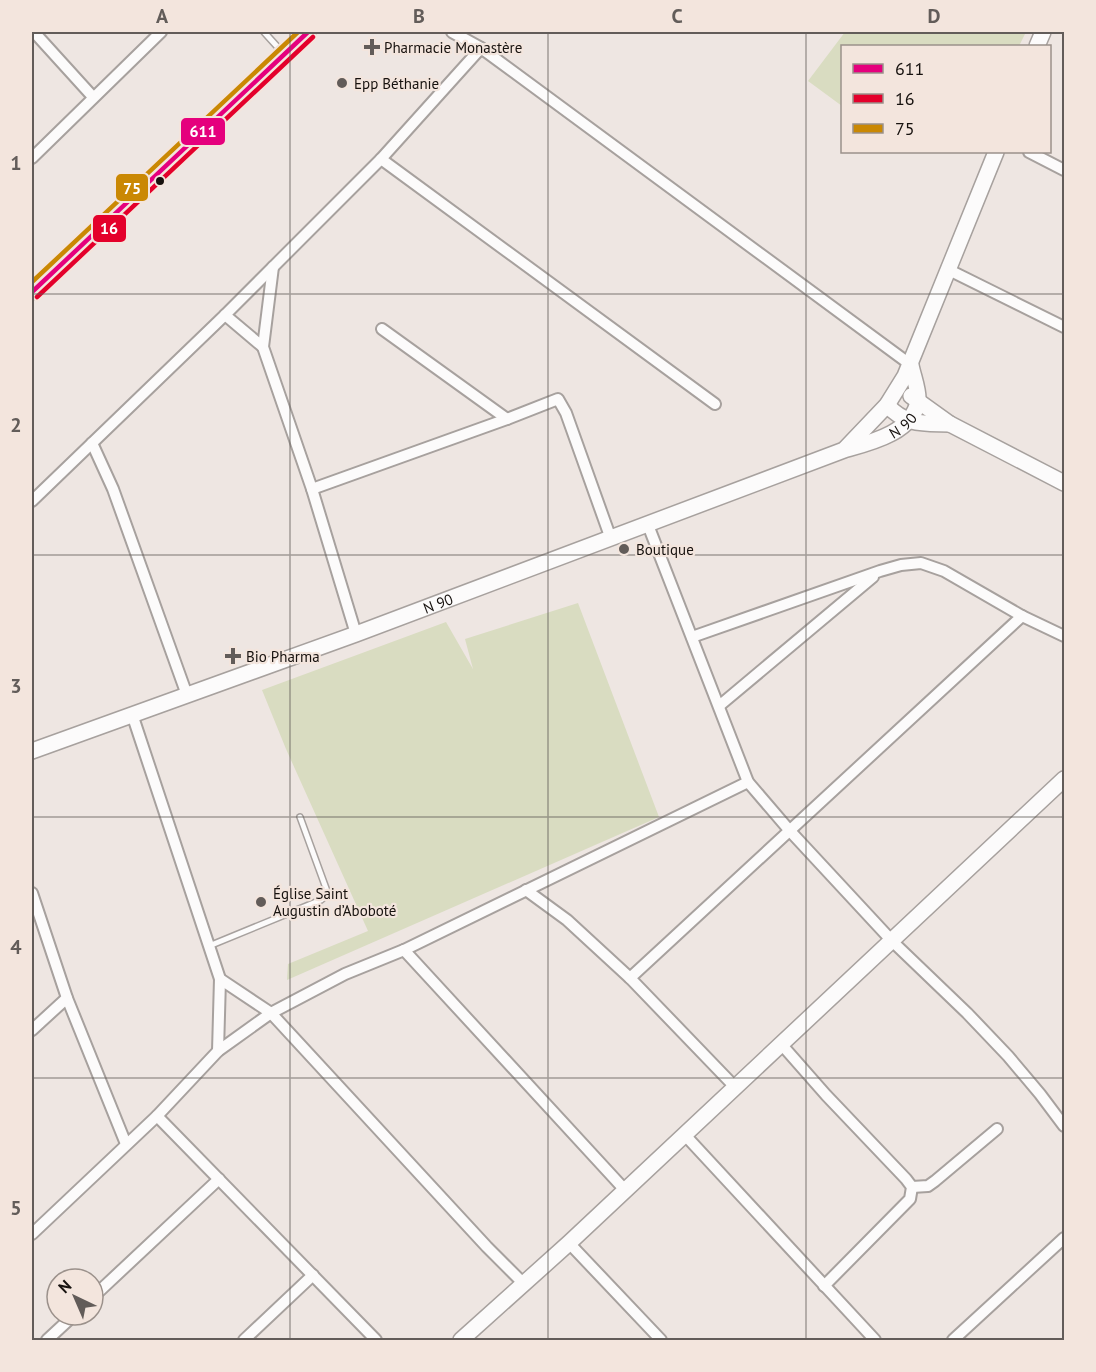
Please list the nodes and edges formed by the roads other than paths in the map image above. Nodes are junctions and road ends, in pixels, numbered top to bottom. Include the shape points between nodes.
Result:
1 (34, 32) edge
2 (161, 32) edge
3 (264, 32) edge
4 (452, 32) edge
5 (302, 33) edge
6 (481, 48) junction
7 (284, 54) junction
8 (93, 96) junction
9 (996, 153) edge
10 (1031, 153) edge
11 (32, 158) edge
12 (381, 159) junction
13 (1065, 170) edge
14 (273, 267) junction
15 (949, 270) junction
16 (32, 291) edge
17 (225, 315) junction
18 (1065, 327) edge
19 (382, 328) dead end
20 (263, 347) junction
21 (911, 364) junction
22 (897, 392) junction
23 (918, 401) junction
24 (715, 404) dead end
25 (887, 405) junction
26 (507, 419) junction
27 (907, 421) junction
28 (950, 424) junction
29 (92, 443) junction
30 (844, 450) junction
31 (1065, 483) edge
32 (312, 489) junction
33 (32, 501) edge
34 (648, 525) junction
35 (612, 539) junction
36 (880, 571) junction
37 (1022, 616) junction
38 (357, 634) junction
39 (1065, 636) edge
40 (693, 637) junction
41 (187, 695) junction
42 (719, 706) junction
43 (132, 714) junction
44 (32, 751) edge
45 (1064, 780) edge
46 (748, 782) junction
47 (300, 817) dead end
48 (790, 831) junction
49 (526, 890) junction
50 (32, 893) edge
51 (893, 942) junction
52 (209, 946) junction
53 (404, 950) junction
54 (630, 978) junction
55 (220, 979) junction
56 (66, 998) junction
57 (271, 1013) junction
58 (32, 1030) edge
59 (782, 1045) junction
60 (218, 1051) junction
61 (735, 1087) junction
62 (158, 1116) junction
63 (1065, 1126) edge
64 (998, 1129) dead end
65 (684, 1134) junction
66 (126, 1144) junction
67 (219, 1179) junction
68 (912, 1187) junction
69 (625, 1190) junction
70 (32, 1234) edge
71 (1065, 1238) edge
72 (569, 1244) junction
73 (313, 1275) junction
74 (524, 1284) junction
75 (105, 1286) edge
76 (824, 1286) junction
77 (62, 1327) edge
78 (47, 1341) edge
79 (244, 1341) edge
80 (376, 1341) edge
81 (461, 1341) edge
82 (661, 1341) edge
83 (874, 1341) edge
84 (953, 1341) edge

1 - 8 street
2 - 8 street
3 - 7 lane
4 - 6 street
5 - 7 street
6 - 12 street
6 - 21 street
7 - 16 street
8 - 11 street
9 - 15 street, N 90
10 - 13 street
12 - 14 street
12 - 24 street
14 - 17 street
14 - 20 street
15 - 18 street
15 - 21 street, N 90
17 - 20 street
17 - 29 street
19 - 26 street
20 - 32 street
21 - 22 street, N 90
21 - 23 street
22 - 23 street
22 - 25 street, N 90
23 - 27 street, N 90
23 - 28 street
25 - 27 street
25 - 30 street, N 90
26 - 32 street
26 - 35 street via 558,399
27 - 28 street
27 - 30 street, N 90 via 883,438
28 - 31 street
29 - 33 street
29 - 41 street via 114,489
30 - 34 street, N 90
32 - 38 street
34 - 35 street, N 90
34 - 40 street
35 - 38 street, N 90
36 - 37 street via 921,563 944,571
36 - 40 street
36 - 42 street
37 - 39 street
37 - 48 street
38 - 41 street, N 90
40 - 42 street
41 - 43 street, N 90
42 - 46 street
43 - 44 street, N 90
43 - 52 street
45 - 51 street
46 - 48 street
46 - 49 street
47 - 52 lane via 326,896
48 - 51 street
48 - 54 street
49 - 53 street
49 - 54 street via 567,920
50 - 56 street
51 - 59 street
51 - 63 street via 1008,1056
52 - 55 street
53 - 57 street via 345,974
53 - 69 street
54 - 61 street
55 - 57 street
55 - 60 street
56 - 58 street
56 - 66 street
57 - 60 street
57 - 74 street
59 - 61 street
59 - 68 street
60 - 62 street
61 - 65 street
62 - 66 street
62 - 67 street
64 - 68 street via 928,1186
65 - 69 street
65 - 76 street
66 - 70 street
67 - 73 street
67 - 75 street
68 - 76 street via 910,1198
69 - 72 street
71 - 84 street
72 - 74 street
72 - 82 street
73 - 79 street
73 - 80 street
74 - 81 street
76 - 83 street
77 - 78 street

